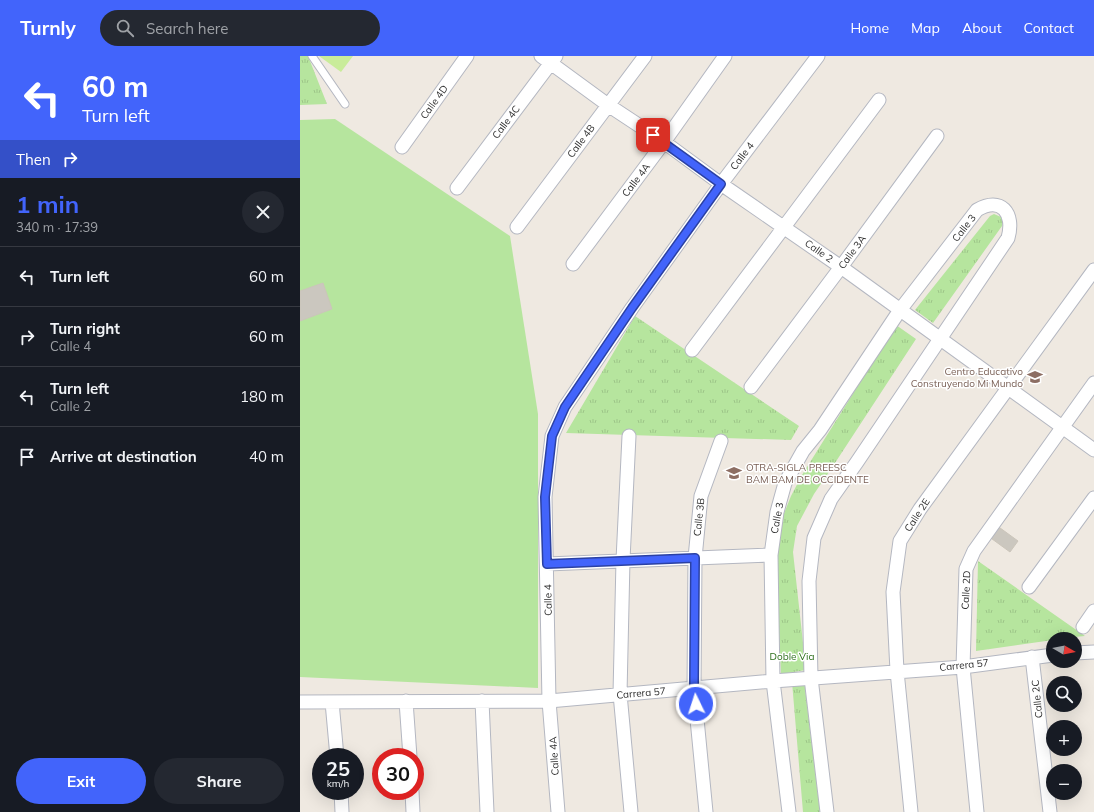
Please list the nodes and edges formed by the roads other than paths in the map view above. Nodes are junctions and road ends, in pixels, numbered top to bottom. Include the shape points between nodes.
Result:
1 (312, 56) edge
2 (467, 56) edge
3 (645, 56) edge
4 (725, 56) edge
5 (818, 56) edge
6 (549, 58) edge
7 (879, 100) dead end
8 (345, 104) dead end
9 (608, 105) junction
10 (937, 136) dead end
11 (664, 142) junction
12 (402, 147) dead end
13 (721, 184) junction
14 (457, 188) dead end
15 (784, 226) junction
16 (517, 227) dead end
17 (573, 264) dead end
18 (841, 267) junction
19 (1094, 270) edge
20 (900, 310) junction
21 (940, 338) junction
22 (692, 350) dead end
23 (1094, 383) edge
24 (751, 387) dead end
25 (1009, 388) junction
26 (1063, 427) junction
27 (629, 436) dead end
28 (721, 441) dead end
29 (1094, 450) edge
30 (1094, 498) edge
31 (771, 555) junction
32 (695, 558) junction
33 (623, 560) junction
34 (547, 564) junction
35 (1029, 587) dead end
36 (1094, 611) edge
37 (1083, 626) dead end
38 (1094, 652) edge
39 (1082, 653) edge
40 (1046, 656) edge
41 (1032, 657) junction
42 (963, 666) junction
43 (897, 671) junction
44 (811, 678) junction
45 (773, 681) junction
46 (694, 688) junction
47 (620, 694) junction
48 (406, 701) junction
49 (482, 701) junction
50 (549, 701) junction
51 (300, 702) edge
52 (332, 702) junction
53 (336, 748) edge
54 (409, 748) edge
55 (341, 800) edge
56 (412, 800) edge
57 (342, 812) edge
58 (413, 812) edge
59 (487, 812) edge
60 (558, 812) edge
61 (631, 812) edge
62 (706, 812) edge
63 (789, 812) edge
64 (828, 812) edge
65 (911, 812) edge
66 (977, 812) edge
67 (1050, 812) edge

1 - 8 lane
2 - 12 street, Calle 4D
3 - 9 street, Calle 4B
4 - 11 street, Calle 4A
5 - 13 street, Calle 4
6 - 9 street, Calle 2
6 - 14 street, Calle 4C
7 - 15 street
9 - 11 street, Calle 2
9 - 16 street, Calle 4B
10 - 18 street, Calle 3A
11 - 13 street, Calle 2
11 - 17 street, Calle 4A
13 - 15 street, Calle 2
13 - 34 street, Calle 4 via 565,407 552,436 545,497
15 - 18 street, Calle 2
15 - 22 street
18 - 20 street, Calle 2
18 - 24 street, Calle 3A
19 - 25 street, Calle 2E
20 - 21 street, Calle 2
20 - 21 street, Calle 3 via 977,210 986,205 997,205 1004,209 1010,218 1008,238
20 - 31 street, Calle 3 via 820,430 803,451 786,483 777,512
21 - 25 street, Calle 2
21 - 44 street, Calle 3 via 831,499 814,538 809,581
23 - 26 street, Calle 2D
25 - 26 street, Calle 2
25 - 43 street, Calle 2E via 920,509 900,542 893,592
26 - 29 street, Calle 2
26 - 42 street, Calle 2D via 974,551 966,569
27 - 33 street
28 - 32 street, Calle 3B via 701,496
30 - 35 street
31 - 32 street
31 - 45 street, Calle 3
32 - 33 street
32 - 46 street, Calle 3B
33 - 34 street
33 - 47 street
34 - 50 street, Calle 4
36 - 37 street
38 - 39 street
40 - 41 street, Carrera 57
41 - 42 street, Carrera 57
41 - 67 street, Calle 2C
42 - 43 street, Carrera 57
42 - 66 street, Calle 2D
43 - 44 street, Carrera 57
43 - 65 street, Calle 2E
44 - 45 street, Carrera 57
44 - 64 street, Calle 3
45 - 46 street, Carrera 57
45 - 63 street, Calle 3
46 - 47 street, Carrera 57
46 - 62 street, Calle 3B
47 - 50 street, Carrera 57
47 - 61 street
48 - 49 street, Carrera 57
48 - 52 street, Carrera 57
48 - 54 street
49 - 50 street, Carrera 57
49 - 59 street
50 - 60 street, Calle 4A
51 - 52 street, Carrera 57
52 - 53 street
55 - 57 street
56 - 58 street

